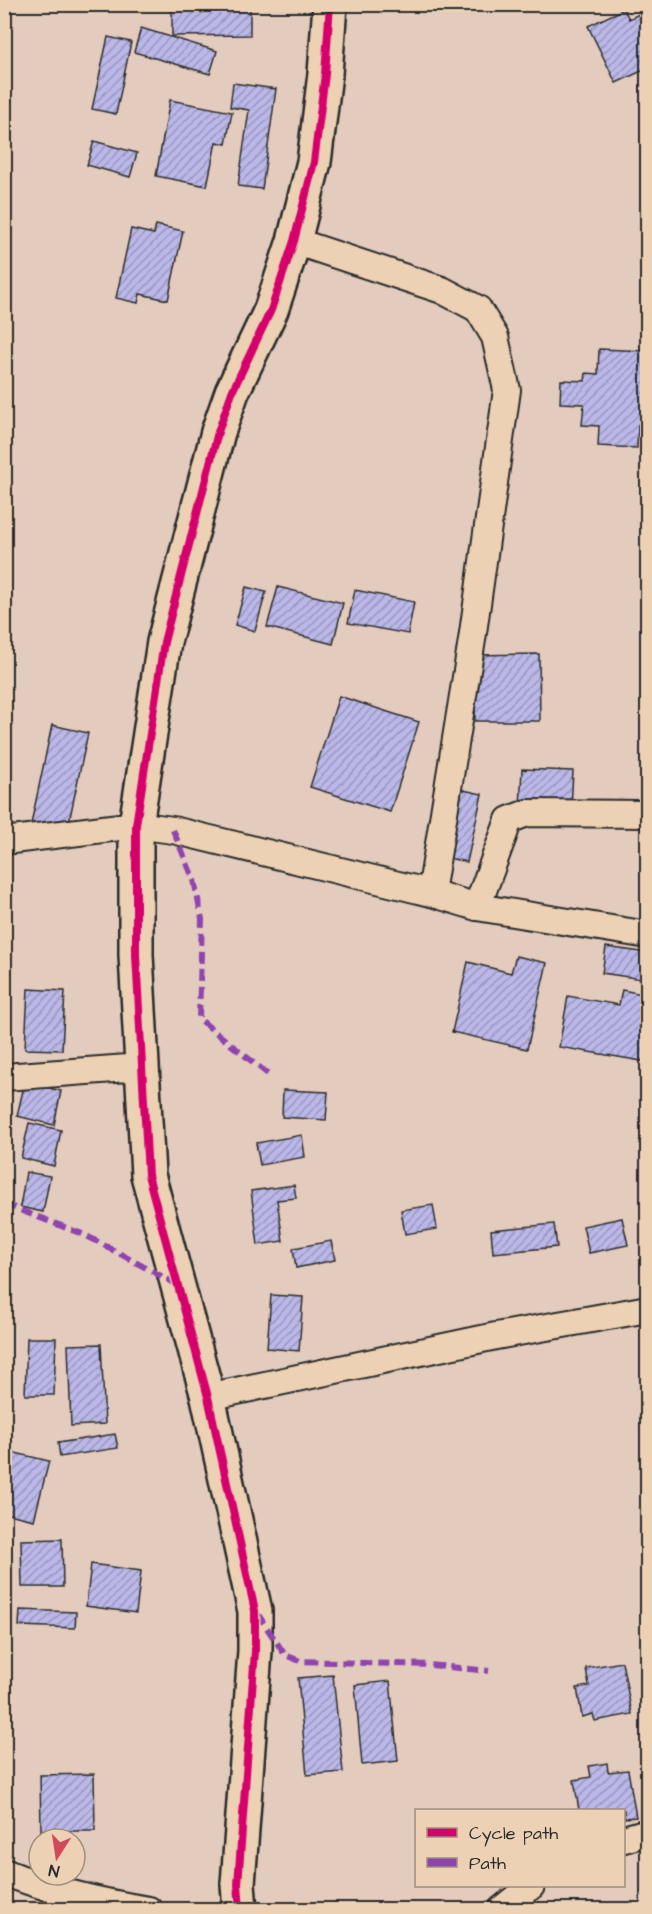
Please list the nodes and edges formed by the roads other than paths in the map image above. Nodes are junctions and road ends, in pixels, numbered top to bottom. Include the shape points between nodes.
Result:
1 (330, 4) edge
2 (294, 241) junction
3 (648, 814) edge
4 (136, 825) junction
5 (4, 841) edge
6 (431, 892) junction
7 (477, 907) junction
8 (648, 935) edge
9 (142, 1066) junction
10 (4, 1077) edge
11 (648, 1309) edge
12 (208, 1397) junction
13 (648, 1832) edge
14 (625, 1839) edge
15 (4, 1872) edge
16 (530, 1887) edge
17 (149, 1910) edge
18 (240, 1910) edge
19 (501, 1910) edge

1 - 2 street via 314,162
2 - 4 street via 271,310 232,392 218,432 164,642
2 - 6 street via 442,290 478,309 495,337 507,390
3 - 7 street via 527,813 509,820
4 - 5 street
4 - 6 street via 173,830
4 - 9 street via 136,955
6 - 7 street
7 - 8 street
9 - 10 street
9 - 12 street via 148,1175
11 - 12 street via 496,1336
12 - 18 street via 255,1611 238,1884
13 - 14 street
15 - 17 street via 104,1902
16 - 19 street

